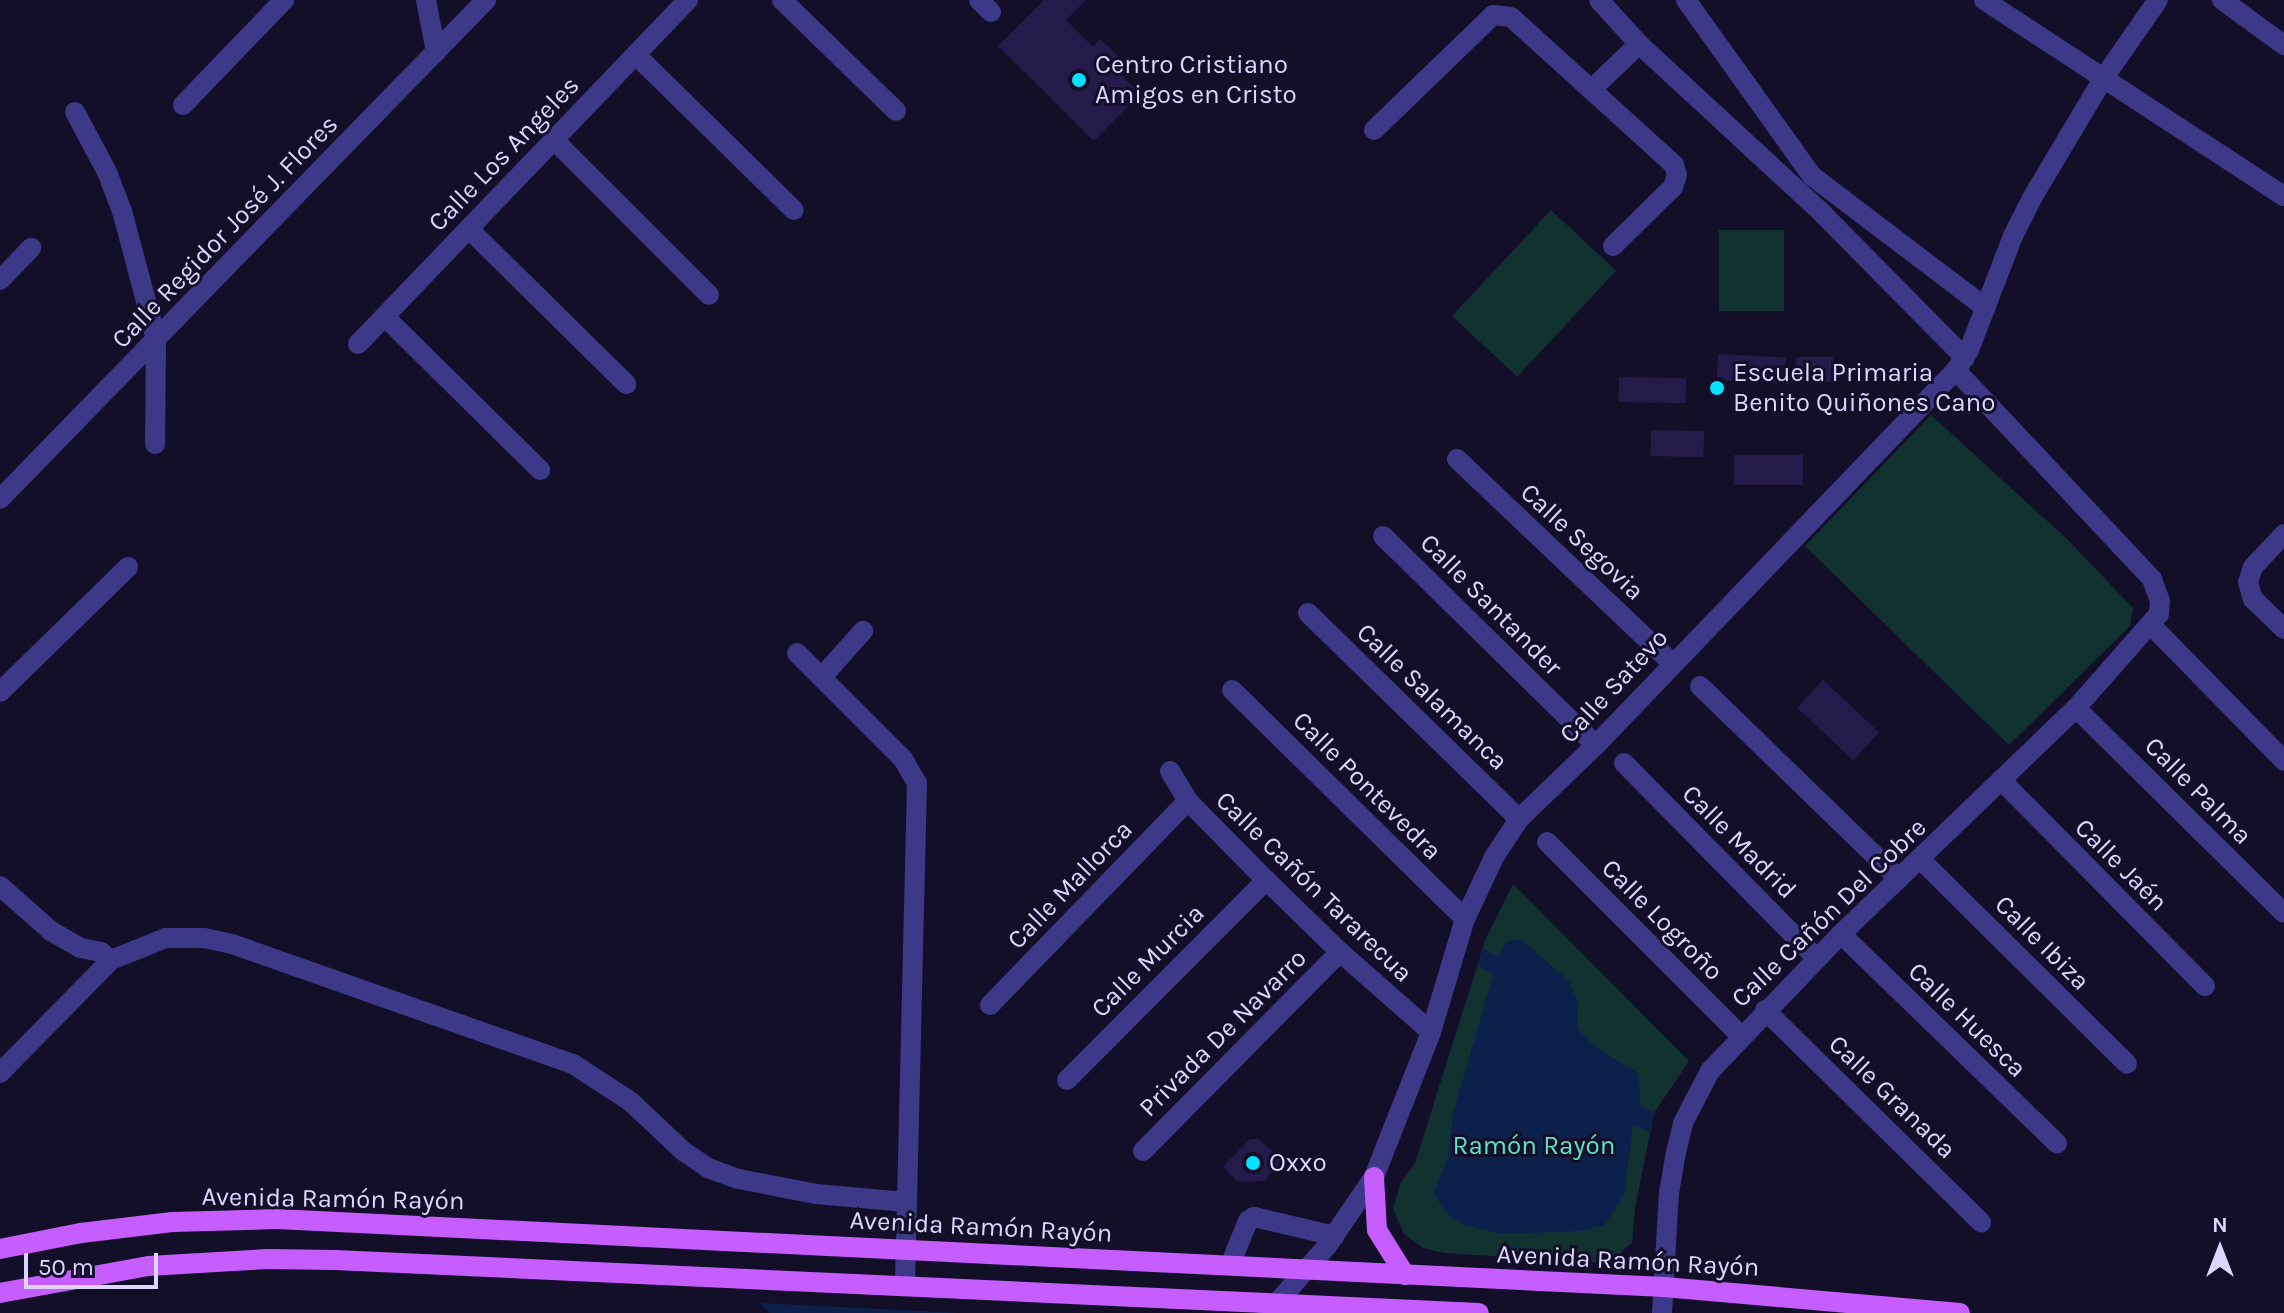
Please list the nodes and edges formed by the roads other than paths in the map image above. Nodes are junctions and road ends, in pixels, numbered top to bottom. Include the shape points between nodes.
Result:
1 (284, 0) edge
2 (426, 0) edge
3 (486, 0) edge
4 (688, 0) edge
5 (782, 0) edge
6 (1599, 0) edge
7 (1686, 0) edge
8 (1984, 0) edge
9 (2158, 0) edge
10 (2222, 0) edge
11 (1639, 44) junction
12 (2284, 45) edge
13 (436, 52) junction
14 (636, 55) junction
15 (2103, 79) junction
16 (1591, 90) junction
17 (183, 105) dead end
18 (896, 111) dead end
19 (75, 112) dead end
20 (1374, 130) dead end
21 (554, 140) junction
22 (2284, 196) edge
23 (794, 210) dead end
24 (469, 229) junction
25 (1613, 246) dead end
26 (31, 248) dead end
27 (0, 280) edge
28 (709, 295) dead end
29 (1986, 308) junction
30 (385, 317) junction
31 (156, 339) junction
32 (358, 344) dead end
33 (1961, 364) junction
34 (626, 384) dead end
35 (155, 444) dead end
36 (1457, 459) dead end
37 (540, 470) dead end
38 (10, 478) edge
39 (0, 499) edge
40 (2284, 534) edge
41 (1383, 536) dead end
42 (128, 567) dead end
43 (1308, 613) dead end
44 (2156, 620) junction
45 (2284, 629) edge
46 (863, 631) dead end
47 (797, 653) dead end
48 (1672, 663) junction
49 (822, 677) junction
50 (1700, 686) dead end
51 (1232, 690) dead end
52 (0, 692) edge
53 (2076, 708) junction
54 (1596, 745) junction
55 (2284, 761) edge
56 (1624, 763) dead end
57 (1170, 771) dead end
58 (2001, 780) junction
59 (1188, 801) junction
60 (1519, 819) junction
61 (1547, 842) dead end
62 (1920, 859) junction
63 (1899, 879) junction
64 (1266, 880) junction
65 (0, 886) edge
66 (2283, 912) edge
67 (1465, 919) junction
68 (1841, 934) junction
69 (1340, 952) junction
70 (1816, 958) junction
71 (111, 960) junction
72 (2205, 986) dead end
73 (990, 1005) dead end
74 (1765, 1010) junction
75 (1431, 1032) junction
76 (1741, 1036) junction
77 (2127, 1064) dead end
78 (0, 1073) edge
79 (1067, 1080) dead end
80 (2057, 1143) dead end
81 (1143, 1151) dead end
82 (1374, 1177) junction
83 (906, 1202) junction
84 (1981, 1222) dead end
85 (1335, 1236) junction
86 (0, 1249) edge
87 (906, 1249) junction
88 (1230, 1265) junction
89 (1309, 1269) junction
90 (1405, 1275) junction
91 (905, 1286) junction
92 (1664, 1287) junction
93 (0, 1293) edge
94 (1131, 1297) junction
95 (1272, 1308) edge
96 (1147, 1313) edge
97 (1479, 1313) edge
98 (1662, 1313) edge
99 (1960, 1313) edge

1 - 17 street
2 - 13 street
3 - 13 street, Calle Regidor José J. Flores
4 - 14 street, Calle Los Angeles
5 - 18 street
6 - 11 street
7 - 29 street via 1812,176
8 - 15 street
9 - 15 street, Calle Satevo
10 - 12 street
11 - 16 street
11 - 33 street via 1823,214
13 - 31 street, Calle Regidor José J. Flores
14 - 21 street, Calle Los Angeles
14 - 23 street
15 - 22 street
15 - 29 street, Calle Satevo via 2013,236
16 - 20 street via 1511,17 1493,15
16 - 25 street via 1674,165 1677,175 1673,187
19 - 31 street via 122,211
21 - 24 street, Calle Los Angeles
21 - 28 street
24 - 30 street, Calle Los Angeles
24 - 34 street
26 - 27 street
29 - 33 street, Calle Satevo
30 - 32 street, Calle Los Angeles
30 - 37 street
31 - 35 street
31 - 38 street, Calle Regidor José J. Flores
33 - 44 street via 2152,579 2160,601
33 - 48 street, Calle Satevo
36 - 48 street, Calle Segovia
38 - 39 street, Calle Regidor José J. Flores
40 - 45 street via 2253,567 2248,582 2253,599
41 - 54 street, Calle Santander
42 - 52 street
43 - 60 street, Calle Salamanca
44 - 53 street, Calle Cañón Del Cobre
44 - 55 street
46 - 49 street
47 - 49 street
48 - 54 street, Calle Satevo
49 - 83 street via 903,759 917,783
50 - 63 street
51 - 67 street, Calle Pontevedra
53 - 58 street, Calle Cañón Del Cobre
53 - 66 street, Calle Palma
54 - 60 street, Calle Satevo
56 - 70 street, Calle Madrid
57 - 59 street, Calle Cañón Tararecua
58 - 62 street, Calle Cañón Del Cobre
58 - 72 street, Calle Jaén
59 - 64 street, Calle Cañón Tararecua
59 - 73 street, Calle Mallorca
60 - 67 street, Calle Satevo
61 - 76 street, Calle Logroño
62 - 63 street, Calle Cañón Del Cobre
62 - 77 street, Calle Ibiza
63 - 68 street, Calle Cañón Del Cobre
64 - 69 street, Calle Cañón Tararecua
64 - 79 street, Calle Murcia
65 - 71 street via 51,931
67 - 75 street, Calle Satevo
68 - 70 street, Calle Cañón Del Cobre
68 - 80 street, Calle Huesca
69 - 75 street, Calle Cañón Tararecua
69 - 81 street, Privada De Navarro
70 - 74 street, Calle Cañón Del Cobre
71 - 78 street
71 - 83 street via 166,938 232,944 573,1064 630,1101 708,1168 772,1187
74 - 76 street, Calle Cañón Del Cobre
74 - 84 street, Calle Granada
75 - 82 street, Calle Satevo
76 - 92 street, Calle Cañón Del Cobre via 1710,1071 1683,1123 1669,1193
82 - 85 street, Calle Satevo
82 - 90 main road via 1377,1230
83 - 87 street
85 - 88 street via 1254,1217
85 - 89 street, Calle Satevo
86 - 87 main road, Avenida Ramón Rayón via 81,1233 220,1218
87 - 88 main road, Avenida Ramón Rayón
87 - 91 street
88 - 89 main road, Avenida Ramón Rayón
89 - 90 main road, Avenida Ramón Rayón
89 - 95 street, Calle Satevo
90 - 92 main road, Avenida Ramón Rayón
91 - 93 main road via 268,1259 149,1266
91 - 94 main road
92 - 98 street, Calle Cañón Del Cobre
92 - 99 main road, Avenida Ramón Rayón
94 - 95 main road
94 - 96 main road
95 - 97 main road

